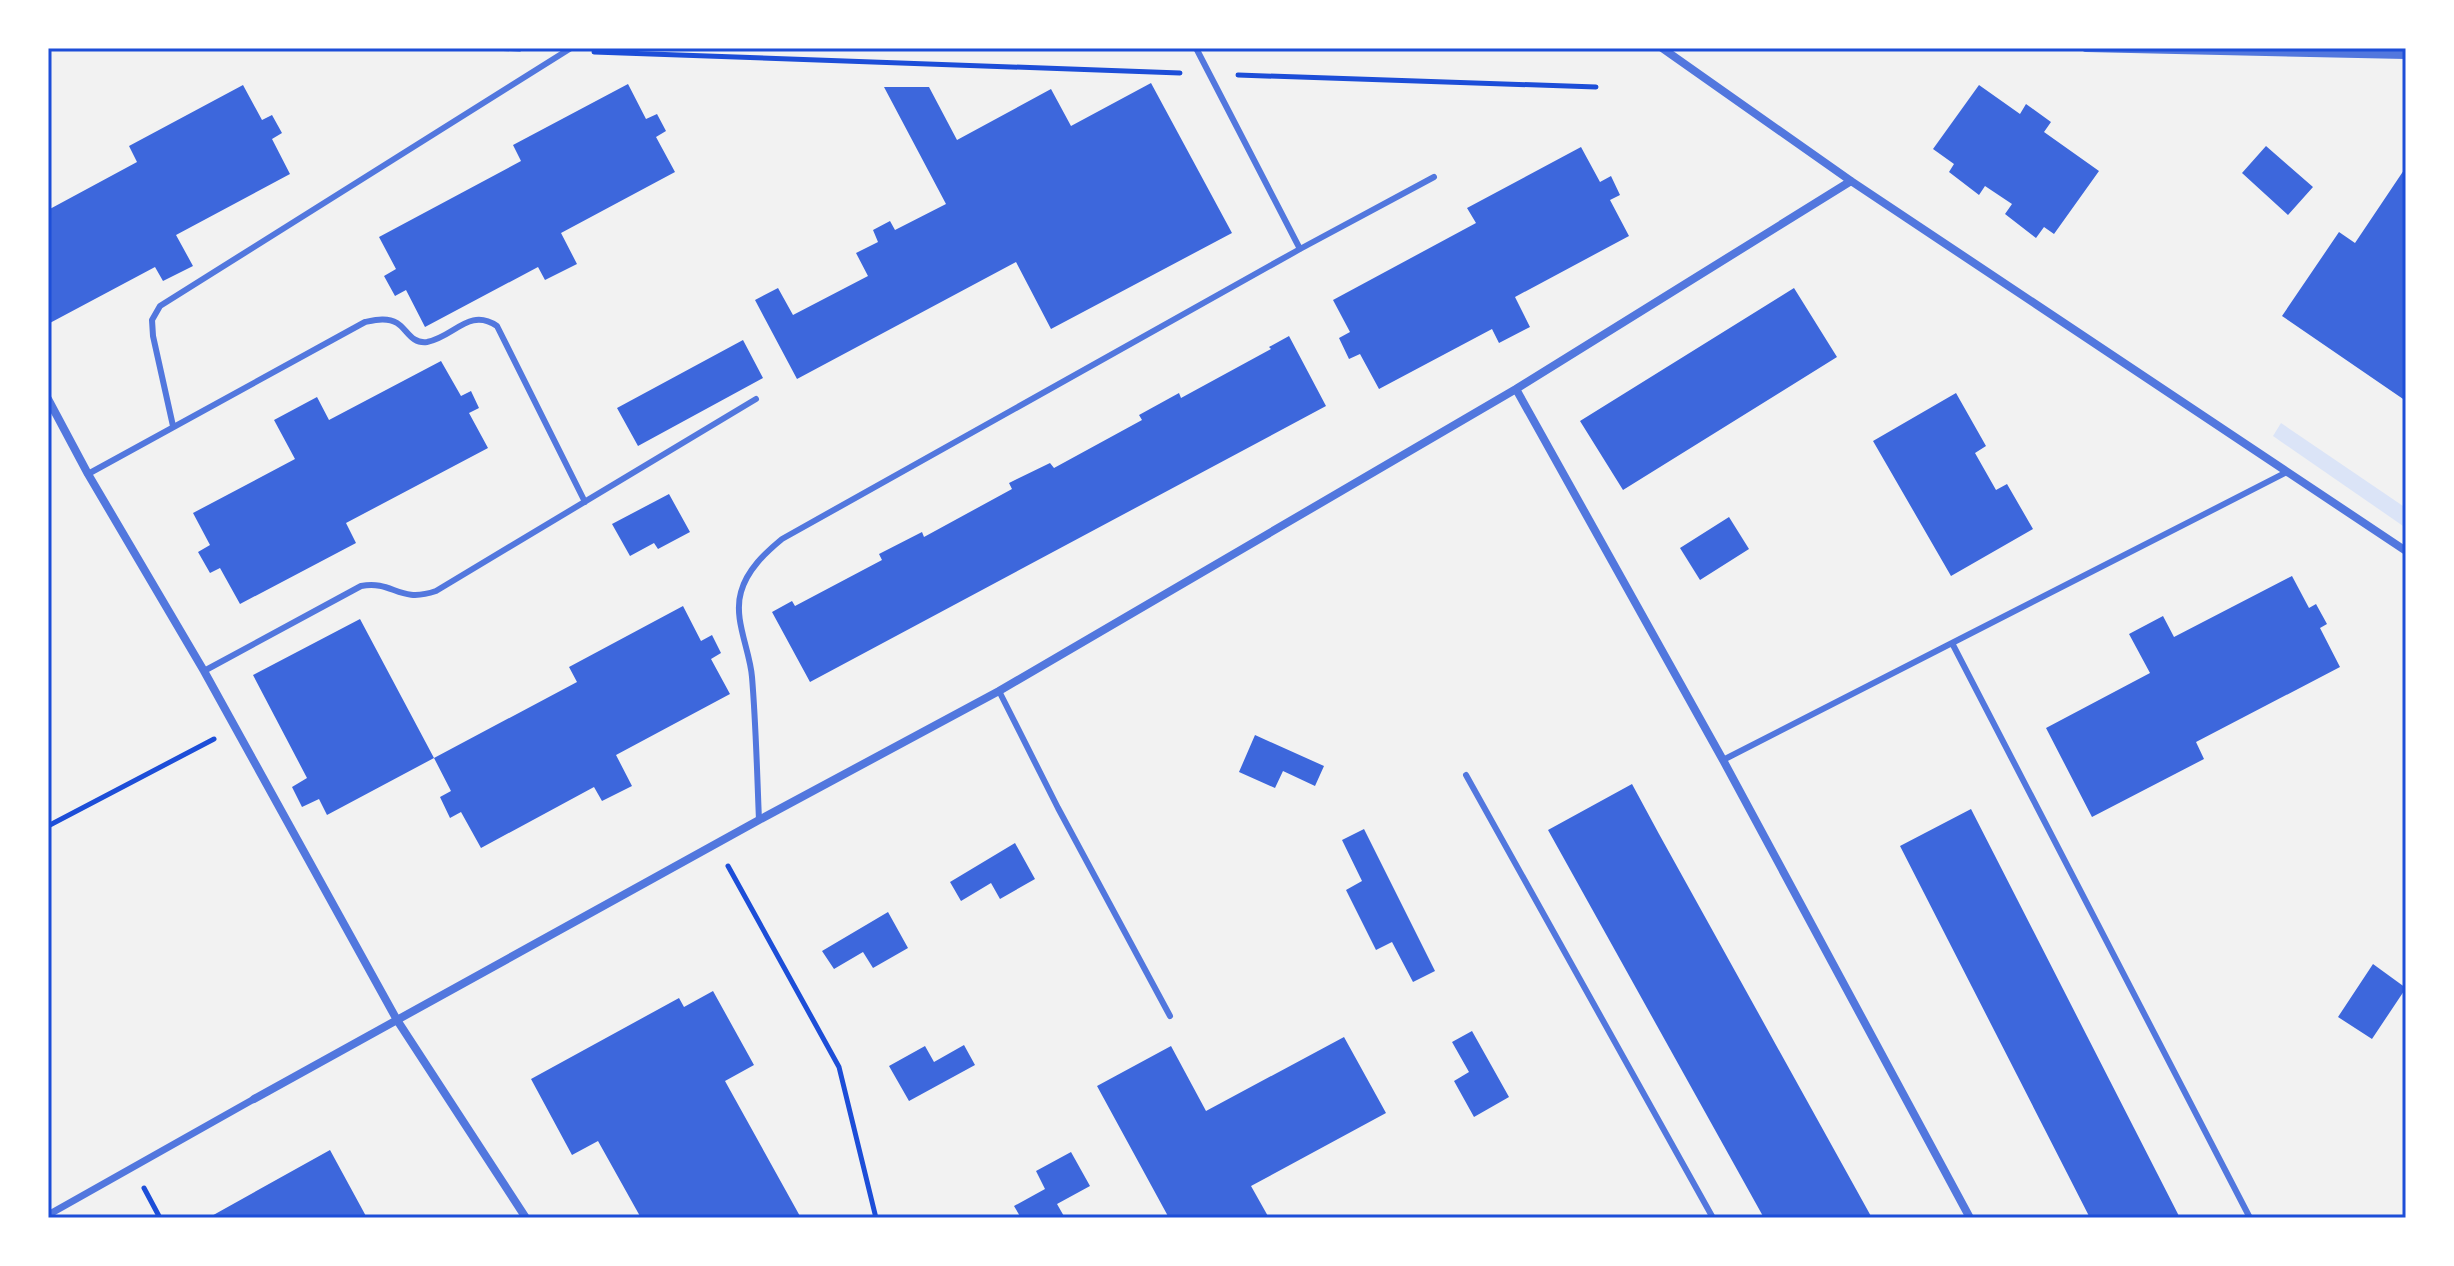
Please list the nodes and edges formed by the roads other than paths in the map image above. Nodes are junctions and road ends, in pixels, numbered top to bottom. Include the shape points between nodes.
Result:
1 (1196, 48) edge
2 (1662, 48) edge
3 (2086, 48) edge
4 (569, 49) edge
5 (2406, 55) edge
6 (1434, 177) dead end
7 (1851, 181) junction
8 (1300, 249) junction
9 (1516, 389) junction
10 (48, 399) edge
11 (756, 399) dead end
12 (173, 426) junction
13 (2287, 472) junction
14 (88, 474) junction
15 (585, 502) junction
16 (2406, 551) edge
17 (1952, 643) junction
18 (204, 671) junction
19 (999, 691) junction
20 (1723, 760) junction
21 (1466, 775) dead end
22 (759, 820) junction
23 (1170, 1016) dead end
24 (397, 1020) junction
25 (254, 1099) joint
26 (48, 1215) edge
27 (526, 1218) edge
28 (1713, 1218) edge
29 (1970, 1218) edge
30 (2250, 1218) edge

1 - 8 lane
2 - 7 street
3 - 5 street
4 - 12 lane via 160,306 152,320 153,336
6 - 8 lane
7 - 9 street
7 - 13 street
8 - 22 lane via 782,539 764,554 741,593 739,619 752,675
9 - 19 street
9 - 20 street
10 - 14 street
11 - 15 lane
12 - 14 lane
12 - 15 lane via 365,322 389,320 426,342 472,320 486,319 497,326
13 - 16 street
13 - 17 lane
14 - 18 street
15 - 18 lane via 436,591 419,597 376,583 361,586
17 - 20 lane
17 - 30 lane
18 - 24 street
19 - 22 street
19 - 23 lane
20 - 29 street
21 - 28 lane
22 - 24 street
24 - 25 street
24 - 27 street
25 - 26 street

